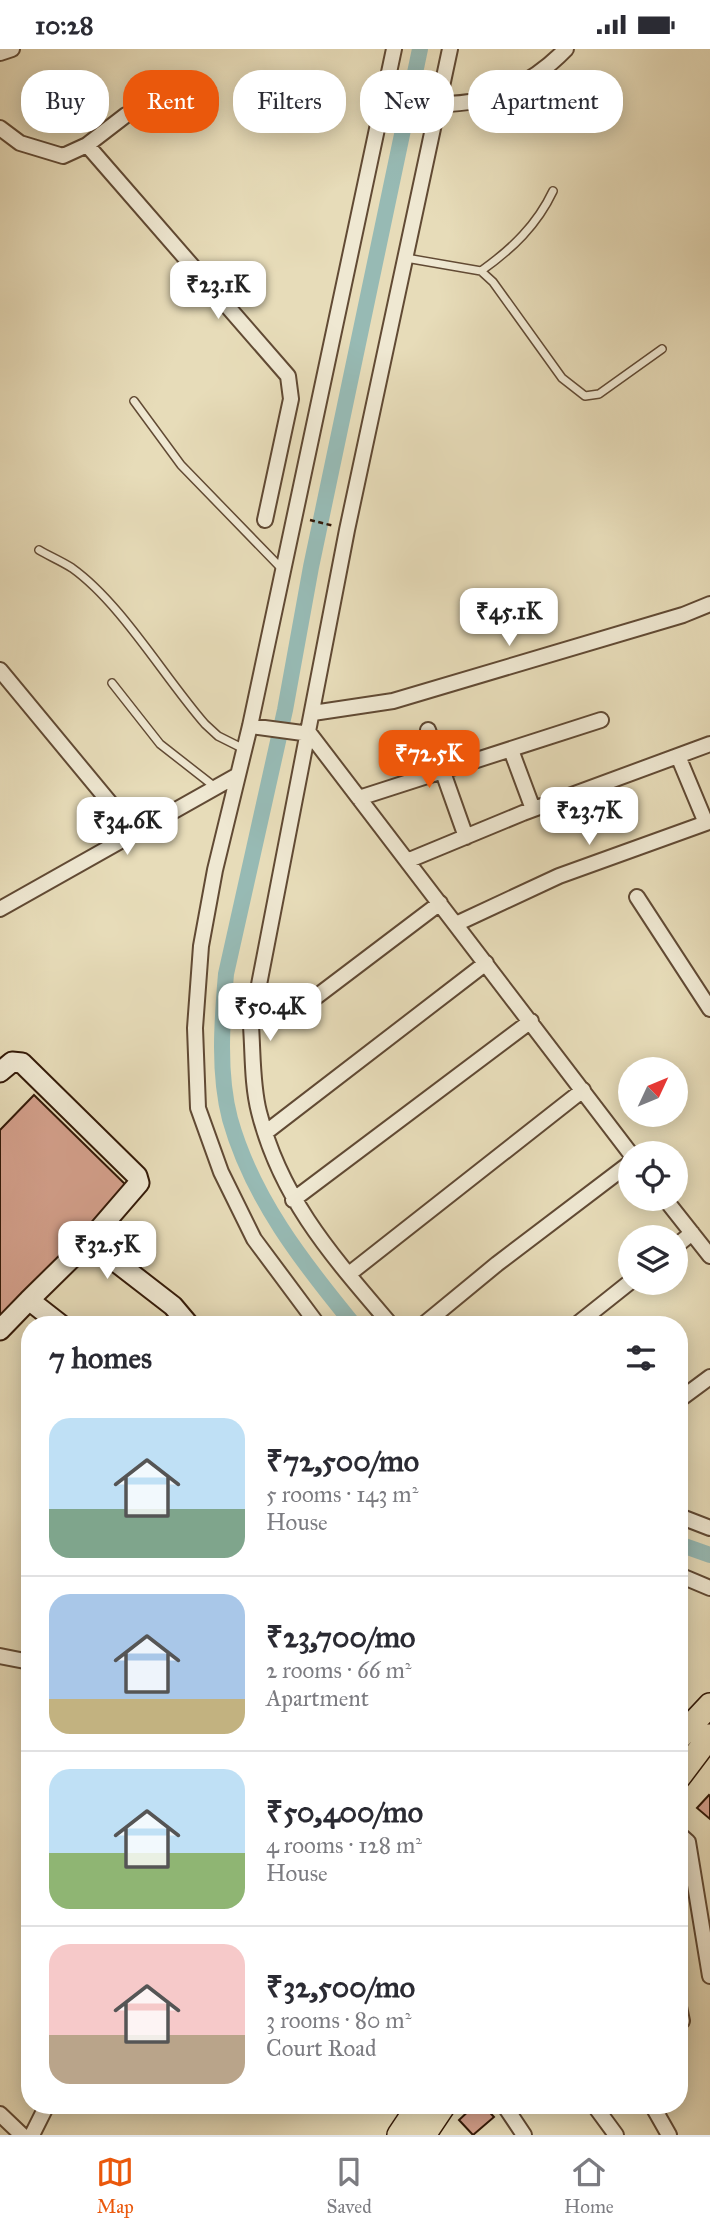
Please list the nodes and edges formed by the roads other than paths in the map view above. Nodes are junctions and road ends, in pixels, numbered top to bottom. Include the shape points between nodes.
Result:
1 (12, 49) edge
2 (394, 49) edge
3 (450, 49) edge
4 (566, 49) edge
5 (0, 53) edge
6 (445, 70) edge
7 (454, 105) edge
8 (123, 117) edge
9 (0, 128) edge
10 (432, 133) edge
11 (88, 145) junction
12 (553, 191) dead end
13 (405, 258) junction
14 (481, 271) junction
15 (662, 349) dead end
16 (134, 401) dead end
17 (265, 520) dead end
18 (38, 550) dead end
19 (282, 569) junction
20 (710, 604) edge
21 (0, 670) edge
22 (112, 683) dead end
23 (313, 713) junction
24 (601, 720) dead end
25 (257, 727) junction
26 (428, 730) dead end
27 (303, 733) junction
28 (710, 744) edge
29 (244, 749) junction
30 (511, 750) junction
31 (678, 756) junction
32 (441, 771) junction
33 (236, 776) junction
34 (215, 787) junction
35 (359, 798) junction
36 (533, 809) junction
37 (709, 825) edge
38 (135, 833) junction
39 (466, 837) junction
40 (407, 861) junction
41 (637, 897) dead end
42 (440, 903) junction
43 (0, 909) edge
44 (456, 924) junction
45 (486, 963) junction
46 (312, 1000) dead end
47 (710, 1009) edge
48 (531, 1021) junction
49 (0, 1073) edge
50 (583, 1090) junction
51 (265, 1133) junction
52 (621, 1141) edge
53 (618, 1172) edge
54 (293, 1200) junction
55 (675, 1211) edge
56 (692, 1233) junction
57 (688, 1236) edge
58 (89, 1241) junction
59 (710, 1256) edge
60 (349, 1275) junction
61 (618, 1292) edge
62 (29, 1300) junction
63 (49, 1316) edge
64 (181, 1316) edge
65 (311, 1316) edge
66 (383, 1316) edge
67 (434, 1316) edge
68 (587, 1316) edge
69 (0, 1330) edge
70 (710, 1377) edge
71 (688, 1393) edge
72 (688, 1519) edge
73 (710, 1528) edge
74 (688, 1579) edge
75 (710, 1588) edge
76 (0, 1657) edge
77 (21, 1660) edge
78 (710, 1705) edge
79 (688, 1725) edge
80 (688, 1735) edge
81 (706, 1741) edge
82 (688, 1761) edge
83 (688, 1842) edge
84 (710, 1976) edge
85 (0, 2114) edge
86 (42, 2114) edge
87 (413, 2114) edge
88 (438, 2114) edge
89 (510, 2114) edge
90 (600, 2114) edge
91 (657, 2114) edge
92 (22, 2135) edge
93 (32, 2135) edge
94 (399, 2135) edge
95 (424, 2135) edge
96 (524, 2135) edge
97 (615, 2135) edge
98 (669, 2135) edge

1 - 5 street
2 - 19 street
3 - 6 street
4 - 7 street via 535,77 501,95
8 - 11 street
9 - 11 street via 20,143 63,156
10 - 13 street
11 - 17 street via 288,376 291,399
12 - 14 lane via 526,232
13 - 14 lane
13 - 23 street
14 - 15 lane via 562,378 585,396 598,394
16 - 19 lane via 181,465
18 - 29 lane via 86,581 205,724
19 - 25 street
20 - 23 street via 393,701
21 - 38 street
22 - 34 lane via 160,744
23 - 27 street
24 - 30 street
25 - 27 street
25 - 29 street
26 - 32 street
27 - 35 street
27 - 51 street via 251,1026 258,1109
28 - 31 street
29 - 33 street
30 - 32 street
30 - 36 street
31 - 36 street
31 - 37 street
32 - 35 street
32 - 39 street
33 - 34 street
33 - 65 street via 201,946 195,1028 198,1108 220,1172 254,1239
34 - 38 street
35 - 40 street
36 - 39 street
37 - 44 street via 558,876
38 - 43 street
39 - 40 street
40 - 42 street
41 - 47 street
42 - 44 street
42 - 46 street
44 - 45 street
45 - 48 street
45 - 51 street
48 - 50 street
48 - 54 street
49 - 58 street via 12,1062 22,1063 137,1176 139,1183
50 - 52 street
50 - 60 street
51 - 54 street
53 - 67 street
54 - 60 street
55 - 56 street
56 - 57 street
56 - 59 street
58 - 62 street
58 - 64 street
60 - 66 street
61 - 68 street
62 - 63 street
62 - 69 street
70 - 71 street
72 - 73 street
74 - 75 street
76 - 77 street
78 - 79 main road
80 - 81 street
81 - 82 main road
83 - 84 street
85 - 92 street
86 - 93 street
87 - 94 main road
88 - 95 main road
89 - 96 street
90 - 97 street
91 - 98 street

